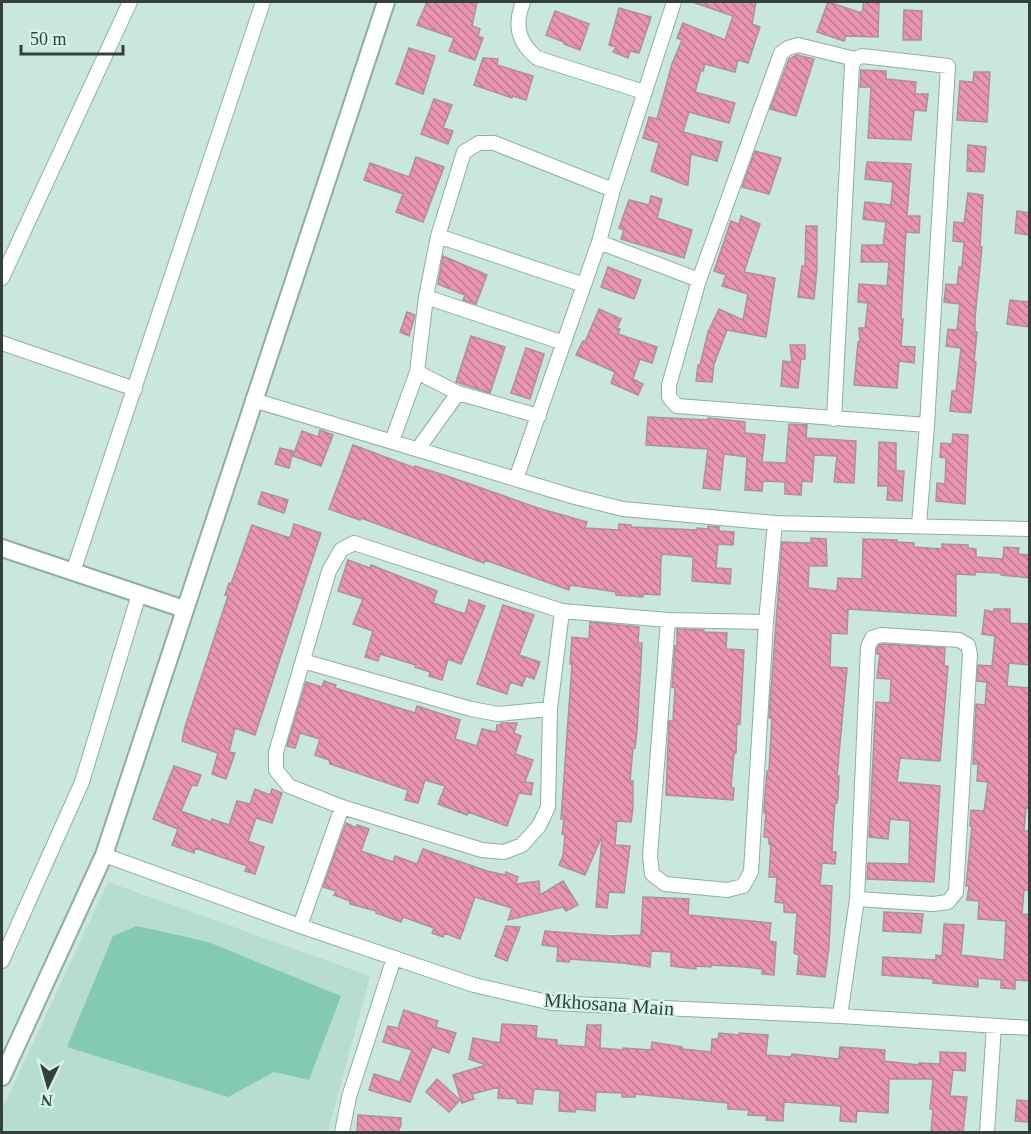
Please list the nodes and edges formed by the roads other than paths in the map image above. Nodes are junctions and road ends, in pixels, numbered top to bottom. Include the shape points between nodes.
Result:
1 (130, 2) edge
2 (263, 2) edge
3 (386, 2) edge
4 (523, 2) edge
5 (674, 2) edge
6 (855, 59) junction
7 (644, 92) junction
8 (613, 190) junction
9 (438, 236) junction
10 (598, 242) junction
11 (2, 278) edge
12 (699, 280) junction
13 (584, 285) junction
14 (426, 297) junction
15 (2, 343) edge
16 (564, 343) junction
17 (417, 372) junction
18 (135, 389) junction
19 (458, 393) junction
20 (253, 400) junction
21 (539, 416) junction
22 (834, 419) junction
23 (927, 425) junction
24 (392, 441) junction
25 (418, 449) junction
26 (516, 479) junction
27 (775, 523) junction
28 (919, 525) junction
29 (1029, 530) edge
30 (2, 548) edge
31 (74, 572) junction
32 (139, 594) junction
33 (184, 609) junction
34 (562, 611) junction
35 (668, 620) junction
36 (766, 622) junction
37 (303, 661) junction
38 (550, 709) junction
39 (342, 807) junction
40 (104, 855) junction
41 (857, 899) junction
42 (300, 926) junction
43 (394, 958) junction
44 (2, 961) edge
45 (840, 1016) junction
46 (994, 1026) junction
47 (1029, 1028) edge
48 (2, 1077) edge
49 (342, 1132) edge
50 (987, 1132) edge

1 - 11 street
2 - 18 street
3 - 20 street
4 - 7 street via 519,28 524,47 537,58
5 - 7 street
6 - 12 street via 798,45 781,53
6 - 22 street
6 - 23 street via 948,66
7 - 8 street
8 - 9 street via 494,143 479,144 464,152
8 - 10 street
9 - 13 street
9 - 14 street
10 - 12 street
10 - 13 street
12 - 22 street via 669,386 669,397 677,406
13 - 16 street
14 - 16 street
14 - 17 street
15 - 18 street
16 - 21 street
17 - 19 street
17 - 24 street
18 - 31 street
19 - 21 street
19 - 25 street
20 - 24 street
20 - 33 street
21 - 26 street
22 - 23 street
23 - 28 street
24 - 25 street
25 - 26 street
26 - 27 street via 623,509
27 - 28 street
27 - 36 street
28 - 29 street
30 - 31 street
31 - 32 street
32 - 33 street
32 - 44 street via 82,782
33 - 40 street
34 - 35 street
34 - 37 street via 354,543 341,550 329,571
34 - 38 street
35 - 36 street
35 - 36 street via 650,856 652,874 665,884 727,890 743,886 751,872
37 - 38 street via 471,709 498,714
37 - 39 street via 276,752 276,770 289,786
38 - 39 street via 548,807 539,826 522,845 504,852 482,850
39 - 42 street
40 - 42 street, Mkhosana Main
40 - 48 street
41 - 41 street via 868,647 872,638 881,635 959,640 968,645 970,654 956,892 948,902 933,904
41 - 45 street
42 - 43 street, Mkhosana Main
43 - 45 street, Mkhosana Main via 474,985 552,1003
43 - 49 street via 349,1097
45 - 46 street, Mkhosana Main
46 - 47 street, Mkhosana Main
46 - 50 street

